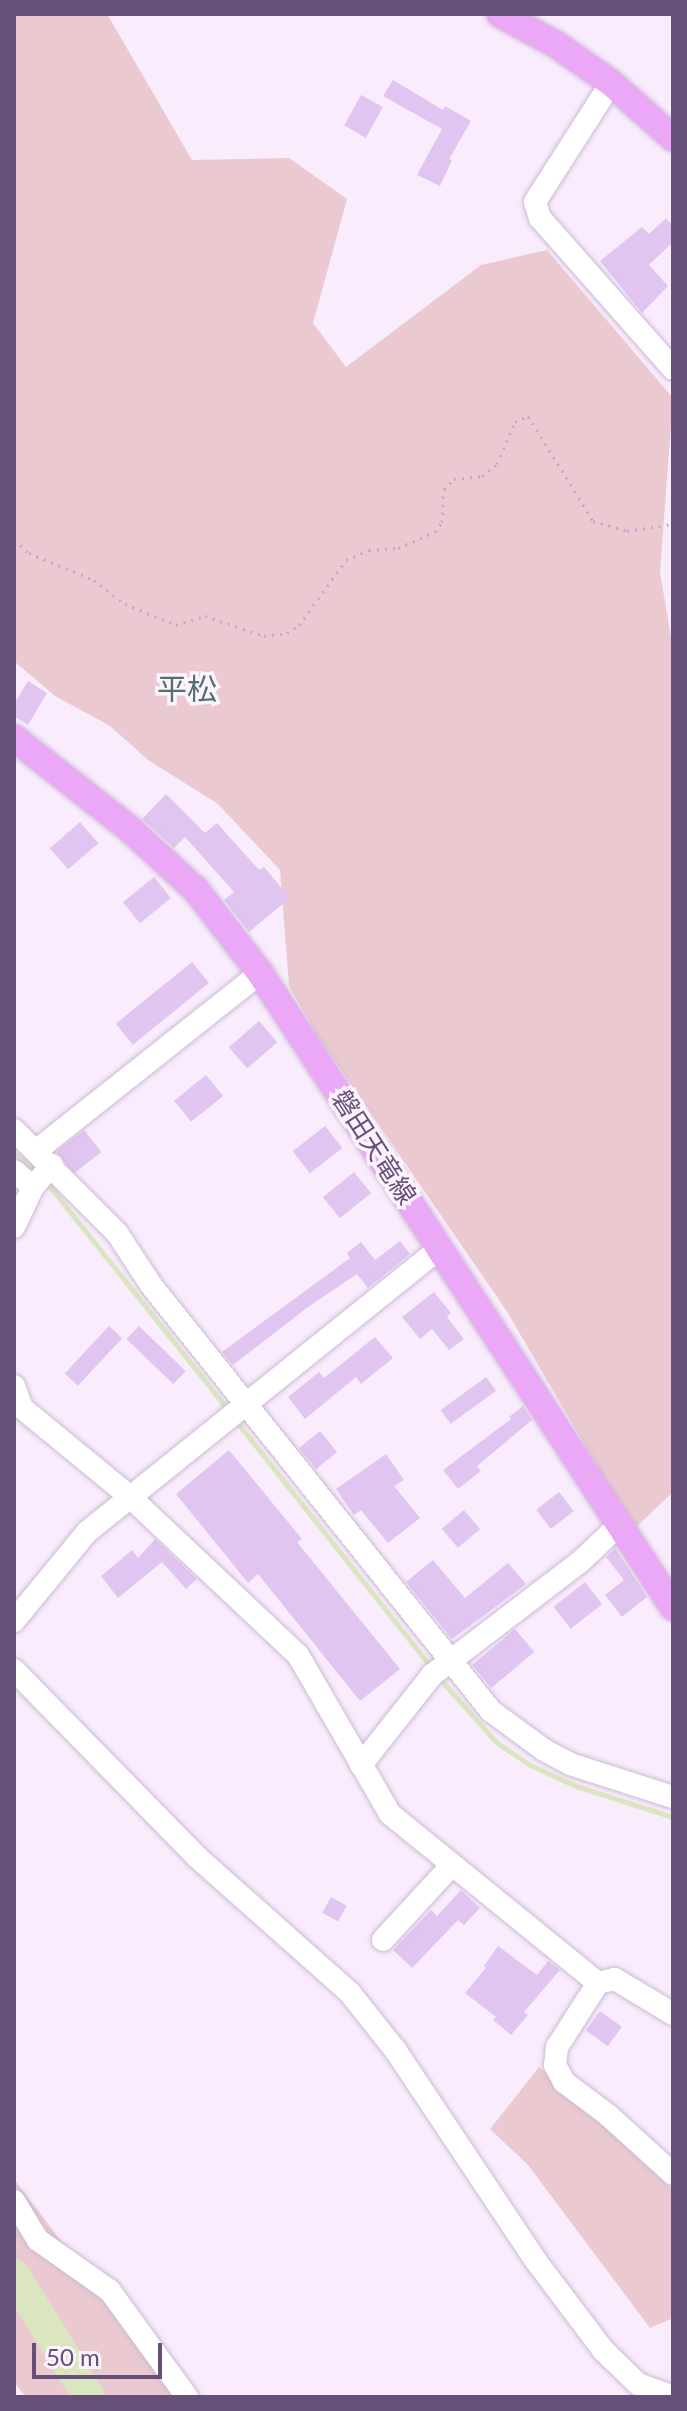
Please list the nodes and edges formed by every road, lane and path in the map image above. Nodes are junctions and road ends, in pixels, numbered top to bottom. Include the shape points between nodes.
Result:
1 (500, 14) edge
2 (611, 83) junction
3 (673, 138) edge
4 (673, 369) edge
5 (673, 524) edge
6 (14, 540) edge
7 (14, 738) edge
8 (260, 973) junction
9 (14, 1130) edge
10 (45, 1158) junction
11 (14, 1171) edge
12 (33, 1187) junction
13 (14, 1227) edge
14 (440, 1248) junction
15 (14, 1386) edge
16 (239, 1410) junction
17 (129, 1496) junction
18 (620, 1524) junction
19 (673, 1607) edge
20 (14, 1621) edge
21 (442, 1667) junction
22 (14, 1670) edge
23 (361, 1765) junction
24 (673, 1797) edge
25 (452, 1865) junction
26 (383, 1940) dead end
27 (598, 1983) junction
28 (673, 2014) edge
29 (673, 2174) edge
30 (14, 2201) edge
31 (187, 2397) edge
32 (673, 2397) edge

1 - 2 main road
2 - 3 main road
2 - 4 street via 535,202 540,218
5 - 6 path via 627,531 593,521 528,416 515,422 497,464 482,476 454,479 444,489 442,522 435,532 398,548 369,550 346,560 299,625 287,633 264,636 205,616 176,625 125,604 94,580 29,553
7 - 8 main road, 磐田天竜線 via 132,831 196,890
8 - 10 street
8 - 14 main road, 磐田天竜線
9 - 10 street
10 - 12 street
10 - 16 street via 117,1233
11 - 12 street
12 - 13 street
14 - 16 street
14 - 18 main road, 磐田天竜線
15 - 17 street via 22,1408
16 - 17 street
16 - 21 street
17 - 20 street via 87,1532
17 - 23 street via 298,1655
18 - 19 main road, 磐田天竜線
18 - 21 street via 580,1562
21 - 23 street
21 - 24 street via 544,1750 570,1764
22 - 32 street via 197,1857 350,1993 603,2350 638,2384
23 - 25 street via 390,1814
25 - 26 street
25 - 27 street
27 - 28 street via 615,1979
27 - 29 street via 557,2047 555,2065 564,2082
30 - 31 street via 38,2240 110,2291

